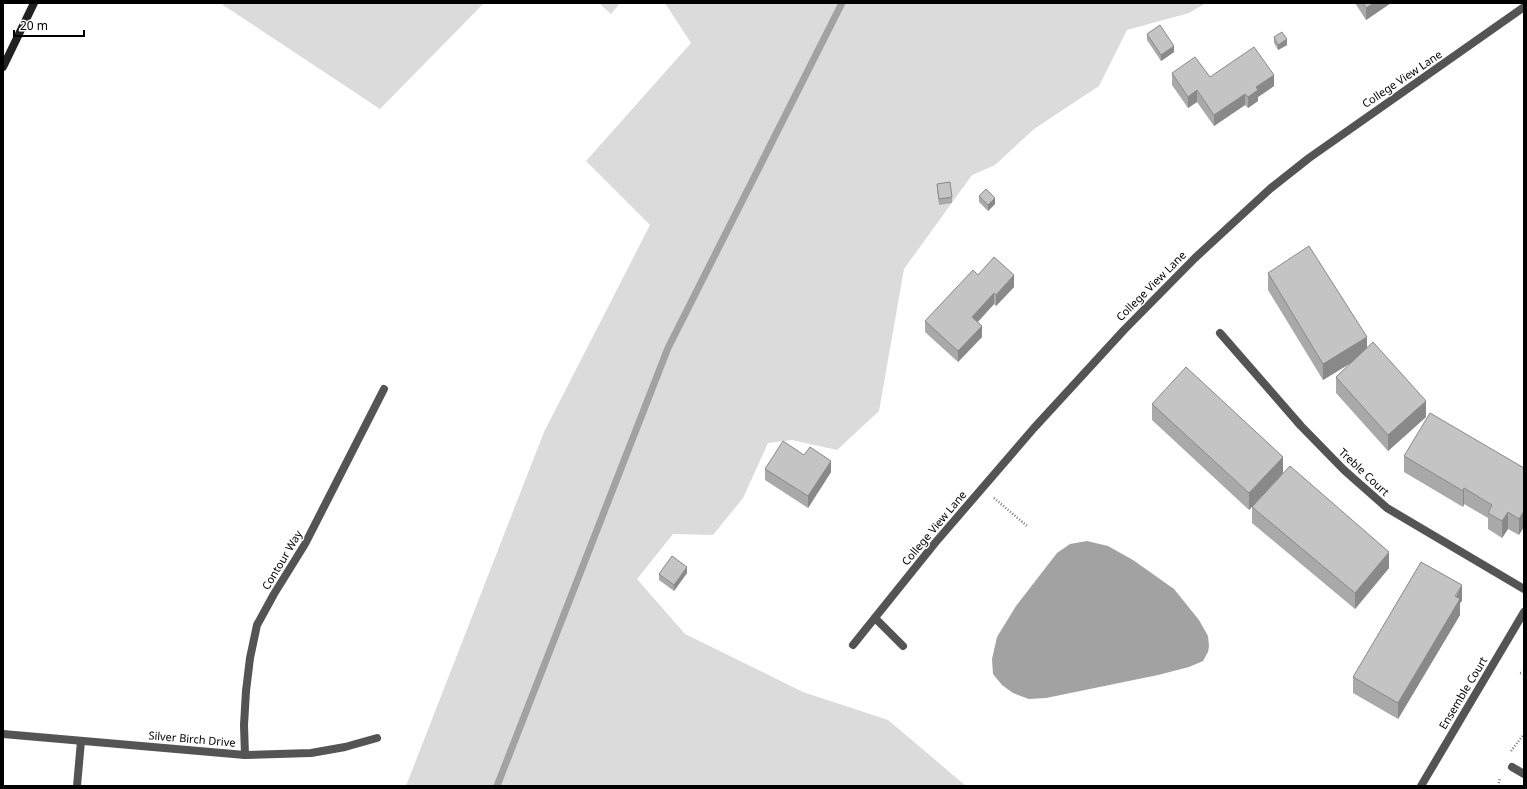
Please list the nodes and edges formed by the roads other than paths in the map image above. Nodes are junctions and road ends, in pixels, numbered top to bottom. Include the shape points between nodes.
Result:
1 (34, 3) edge
2 (1524, 6) edge
3 (3, 67) edge
4 (1220, 333) dead end
5 (384, 389) dead end
6 (1524, 590) edge
7 (1524, 612) edge
8 (875, 618) junction
9 (853, 645) dead end
10 (903, 646) dead end
11 (3, 734) edge
12 (377, 738) dead end
13 (81, 741) junction
14 (245, 755) junction
15 (1512, 767) dead end
16 (1524, 774) edge
17 (77, 786) edge
18 (1421, 786) edge

1 - 3 main road
2 - 8 street, College View Lane via 1446,63 1385,103 1271,188 1195,258 1124,330 982,488
4 - 6 street, Treble Court via 1301,426 1344,470 1387,508
5 - 14 street, Contour Way via 304,544 257,625 246,692
7 - 18 street, Ensemble Court
8 - 9 street, College View Lane
8 - 10 street
11 - 13 street, Silver Birch Drive
12 - 14 street, Silver Birch Drive via 312,754
13 - 14 street, Silver Birch Drive
13 - 17 street
15 - 16 street

